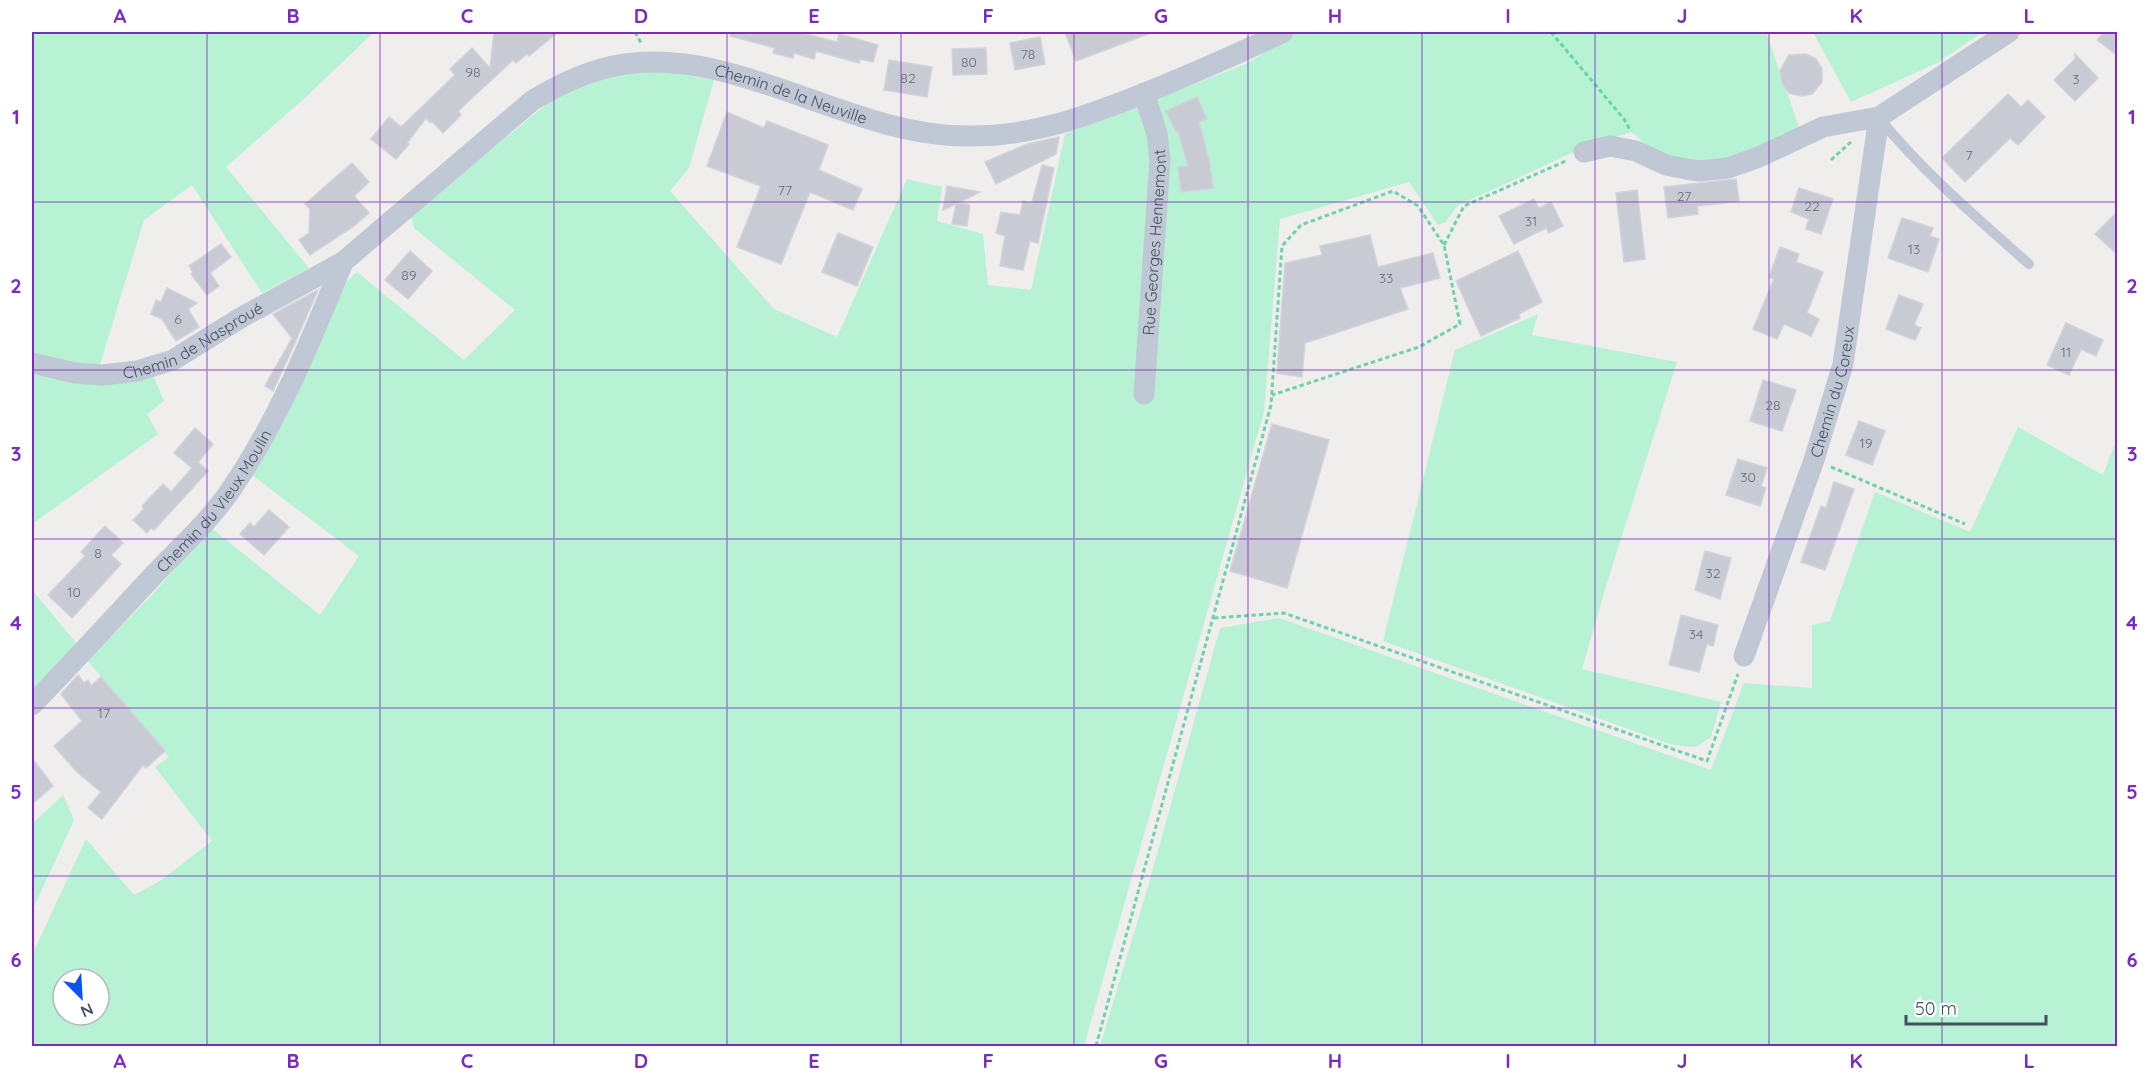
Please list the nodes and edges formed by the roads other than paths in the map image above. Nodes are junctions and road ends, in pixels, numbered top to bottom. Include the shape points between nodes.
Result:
1 (1283, 32) edge
2 (2008, 32) edge
3 (1144, 93) junction
4 (1879, 117) junction
5 (1584, 152) road end
6 (343, 261) junction
7 (2029, 264) dead end
8 (32, 363) edge
9 (1144, 394) dead end
10 (1744, 656) road end
11 (32, 705) edge

1 - 3 street, Chemin de la Neuville
2 - 4 street
3 - 6 street, Chemin de la Neuville via 1065,123 1016,133 928,134 873,122 722,71 667,62 623,64 589,72 533,100
3 - 9 street, Rue Georges Hennemont via 1157,134 1160,160
4 - 5 street via 1823,127 1728,168 1686,169 1610,146
4 - 7 lane via 1925,168
4 - 10 street, Chemin du Coreux via 1843,364 1814,460
6 - 8 street, Chemin de Nasproué via 172,360 137,371 102,375
6 - 11 street, Chemin du Vieux Moulin via 286,393 229,492

